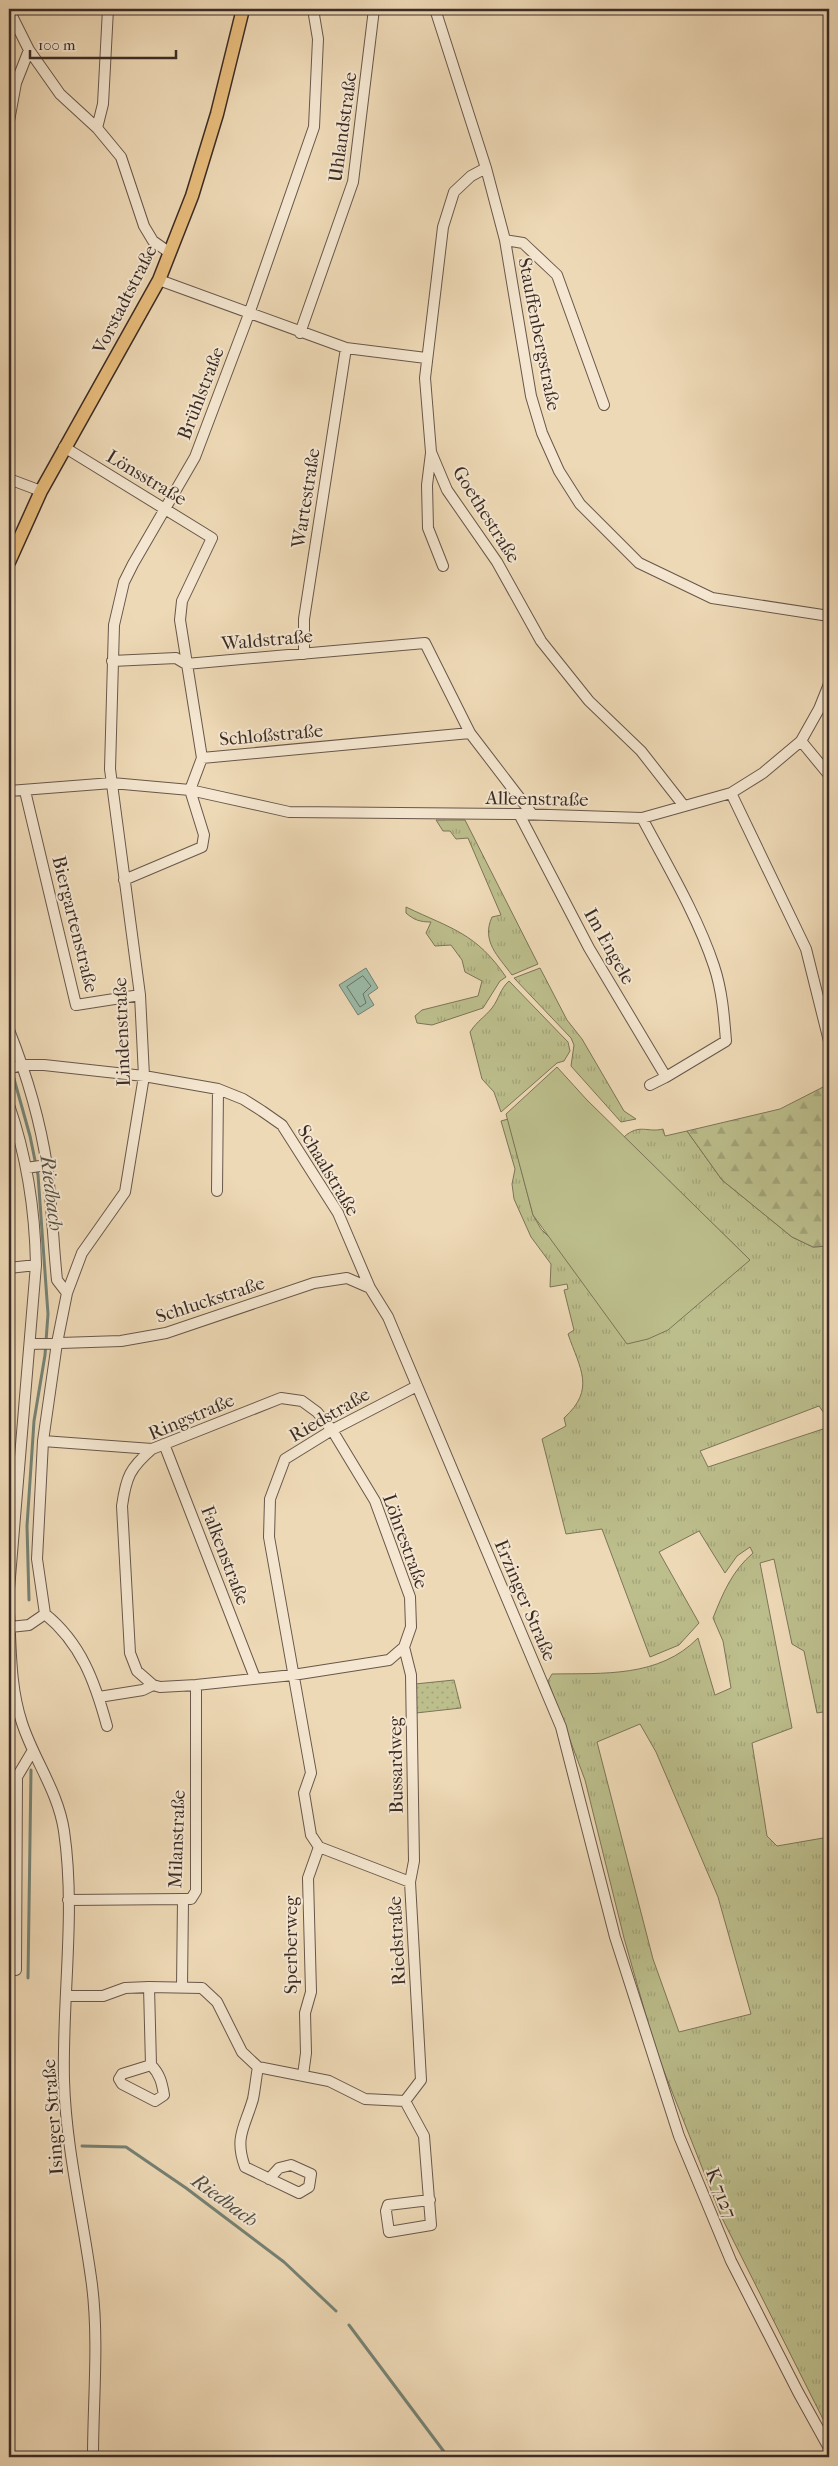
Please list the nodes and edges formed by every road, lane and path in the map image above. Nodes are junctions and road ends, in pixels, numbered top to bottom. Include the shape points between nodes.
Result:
1 (108, 9) edge
2 (243, 9) edge
3 (313, 9) edge
4 (374, 9) edge
5 (435, 9) edge
6 (9, 10) edge
7 (29, 50) junction
8 (9, 121) edge
9 (97, 128) junction
10 (486, 168) junction
11 (505, 240) junction
12 (170, 252) junction
13 (159, 280) junction
14 (250, 314) junction
15 (300, 333) junction
16 (346, 348) junction
17 (426, 358) junction
18 (604, 405) dead end
19 (64, 448) junction
20 (431, 452) junction
21 (9, 478) edge
22 (41, 492) junction
23 (164, 507) junction
24 (9, 562) edge
25 (443, 566) dead end
26 (829, 616) edge
27 (304, 654) junction
28 (112, 661) junction
29 (186, 664) junction
30 (829, 684) edge
31 (470, 732) junction
32 (801, 741) junction
33 (202, 758) junction
34 (829, 775) edge
35 (112, 783) junction
36 (25, 790) junction
37 (190, 790) junction
38 (9, 791) edge
39 (731, 793) junction
40 (684, 806) junction
41 (519, 814) junction
42 (532, 814) junction
43 (642, 818) junction
44 (124, 880) junction
45 (140, 995) junction
46 (9, 1030) edge
47 (829, 1041) edge
48 (16, 1067) edge
49 (144, 1076) junction
50 (666, 1077) junction
51 (650, 1085) dead end
52 (218, 1089) junction
53 (9, 1105) edge
54 (36, 1166) junction
55 (217, 1191) dead end
56 (36, 1265) junction
57 (9, 1268) edge
58 (370, 1288) junction
59 (67, 1293) junction
60 (54, 1343) junction
61 (34, 1344) junction
62 (417, 1386) junction
63 (332, 1430) junction
64 (42, 1442) junction
65 (164, 1444) junction
66 (152, 1449) junction
67 (9, 1589) edge
68 (9, 1612) edge
69 (46, 1614) junction
70 (10, 1627) edge
71 (404, 1647) junction
72 (293, 1675) junction
73 (255, 1678) junction
74 (153, 1685) junction
75 (196, 1685) junction
76 (99, 1697) junction
77 (107, 1726) dead end
78 (33, 1750) junction
79 (319, 1847) junction
80 (410, 1882) junction
81 (184, 1899) junction
82 (68, 1900) junction
83 (615, 1937) joint
84 (9, 1970) edge
85 (149, 1987) junction
86 (182, 1987) junction
87 (67, 1996) junction
88 (152, 2065) dead end
89 (258, 2067) junction
90 (303, 2075) junction
91 (405, 2101) junction
92 (269, 2179) dead end
93 (430, 2200) junction
94 (829, 2448) edge
95 (93, 2457) edge

1 - 9 street via 103,104
2 - 12 main road, Vorstadtstraße via 224,94 192,196
3 - 14 street, Brühlstraße via 318,38 314,127
4 - 15 street, Uhlandstraße via 354,182
5 - 10 street, Stauffenbergstraße
6 - 7 street
7 - 8 street via 16,83
7 - 9 street via 60,94
9 - 12 street via 121,157 144,226 153,241
10 - 11 street, Stauffenbergstraße
10 - 17 street, Goethestraße via 471,176 454,192 443,227
11 - 18 street via 523,243 556,275
11 - 26 street, Stauffenbergstraße via 534,406 542,434 580,504 639,563 712,598
12 - 13 main road, Vorstadtstraße
13 - 14 street
13 - 19 main road, Vorstadtstraße
14 - 15 street
14 - 23 street, Brühlstraße via 195,457
15 - 16 street
16 - 17 street
16 - 27 street, Wartestraße via 304,619
17 - 20 street, Goethestraße
19 - 22 main road, Vorstadtstraße
19 - 23 street, Lönsstraße
20 - 25 street via 427,485 428,528
20 - 40 street, Goethestraße via 447,490 497,562 542,641 589,701 641,751
21 - 22 street
22 - 24 main road, Vorstadtstraße
23 - 28 street, Brühlstraße via 124,582 114,625
23 - 29 street, Lönsstraße via 212,538 182,601 180,620
27 - 29 street, Waldstraße
27 - 31 street, Waldstraße via 426,643
28 - 29 street, Waldstraße via 176,658
28 - 35 street, Brühlstraße
29 - 33 street
30 - 32 street, Alleenstraße
31 - 33 street, Schloßstraße
31 - 42 street
32 - 34 street
32 - 39 street, Alleenstraße via 763,773
33 - 37 street, Schloßstraße
35 - 36 street
35 - 37 street
35 - 44 street, Lindenstraße
36 - 38 street
36 - 45 street, Biergartenstraße via 76,1005
37 - 41 street, Alleenstraße via 289,812
37 - 44 street via 204,835 202,847
39 - 40 street, Alleenstraße
39 - 47 street via 806,949
40 - 43 street, Alleenstraße
41 - 42 street, Alleenstraße
41 - 50 street, Im Engele via 589,948
42 - 43 street, Alleenstraße
43 - 50 street via 682,894 713,965 723,1002 726,1041
44 - 45 street, Lindenstraße
45 - 49 street, Lindenstraße
46 - 48 street
48 - 49 street, Schaalstraße
48 - 54 street
49 - 52 street, Schaalstraße
49 - 59 street, Lindenstraße via 125,1192 82,1253
50 - 51 street
52 - 55 street
52 - 58 street, Schaalstraße via 244,1099 282,1124 338,1213
53 - 54 street
54 - 56 street
54 - 59 street via 57,1280
56 - 57 street
56 - 61 street
58 - 60 street, Schluckstraße via 347,1278 314,1283 166,1333 121,1341
58 - 62 street, Erzinger Straße / K 7127 via 388,1317
59 - 60 street, Lindenstraße
60 - 61 street, Schluckstraße
60 - 64 street, Lindenstraße
61 - 67 street
62 - 63 street, Riedstraße
62 - 83 street, Erzinger Straße / K 7127 via 561,1727
63 - 65 street, Ringstraße via 318,1412 302,1401 281,1398
63 - 71 street, Löhrestraße via 375,1501 410,1597 411,1626
63 - 72 street, Riedstraße via 285,1459 270,1499 269,1537
64 - 66 street
64 - 69 street, Lindenstraße via 37,1559
65 - 66 street, Ringstraße
65 - 73 street, Falkenstraße
66 - 74 street, Ringstraße via 134,1464 125,1482 122,1506 130,1653 136,1671
68 - 70 street, Isinger Straße
69 - 70 street via 29,1624
69 - 76 street via 76,1646
70 - 78 street, Isinger Straße via 15,1695
71 - 72 street via 389,1660
71 - 80 street, Bussardweg via 412,1675 414,1861
72 - 73 street
72 - 79 street, Riedstraße via 310,1773 304,1793 311,1835
73 - 75 street
74 - 75 street
74 - 76 street via 143,1690
75 - 81 street, Milanstraße via 196,1891 191,1899
76 - 77 street
78 - 82 street, Isinger Straße via 58,1803 64,1829
78 - 84 street via 17,1777 16,1970
79 - 80 street, Riedstraße
79 - 90 street, Sperberweg via 308,1878 311,1992 304,2013 306,2053
80 - 91 street, Riedstraße via 422,2080
81 - 82 street
81 - 86 street, Milanstraße
82 - 87 street, Isinger Straße
83 - 94 street, K 7127 / K 7127 via 680,2136 731,2260
85 - 86 street
85 - 87 street via 125,1988 103,1996
85 - 88 street
86 - 89 street via 202,1988 216,2002 242,2052
87 - 95 street, Isinger Straße via 64,2080 70,2157 92,2286
89 - 90 street
89 - 92 street via 253,2098 240,2133 239,2150 244,2167
90 - 91 street via 328,2081 365,2100
91 - 93 street via 424,2136
93 - 93 street via 431,2225 389,2232 388,2204

